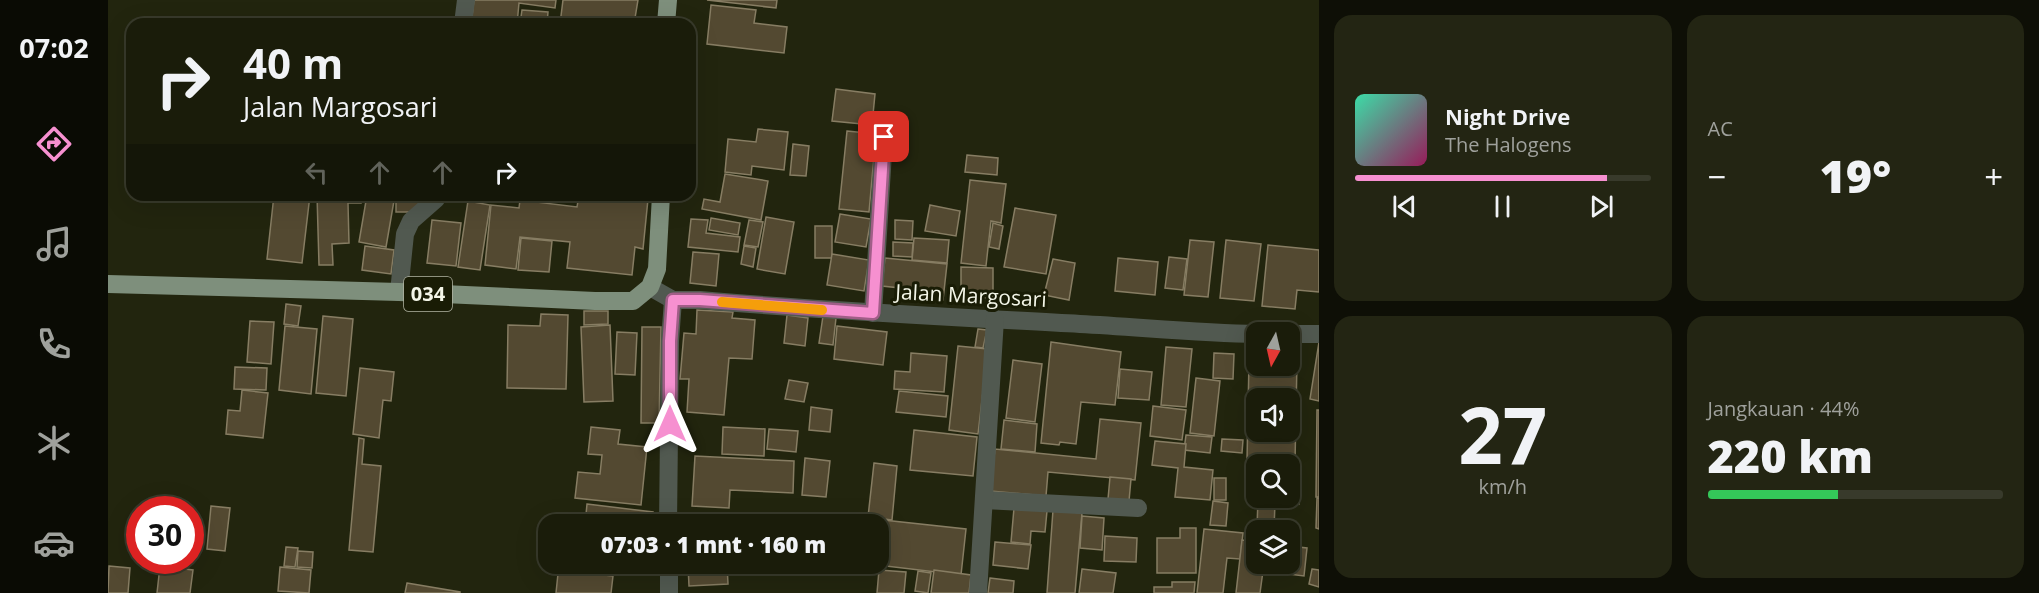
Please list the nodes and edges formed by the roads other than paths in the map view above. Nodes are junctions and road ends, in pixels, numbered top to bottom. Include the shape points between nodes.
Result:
1 (466, 0) edge
2 (668, 0) edge
3 (464, 18) edge
4 (666, 18) edge
5 (884, 137) dead end
6 (433, 201) edge
7 (662, 201) edge
8 (108, 284) edge
9 (650, 287) junction
10 (399, 292) junction
11 (673, 300) junction
12 (873, 313) junction
13 (995, 319) junction
14 (1246, 334) edge
15 (1300, 334) edge
16 (1319, 334) edge
17 (984, 500) junction
18 (1138, 508) dead end
19 (668, 514) edge
20 (669, 574) edge
21 (669, 593) edge
22 (978, 593) edge

1 - 3 street
2 - 4 main road
5 - 12 street
6 - 10 street via 411,221 405,234
7 - 9 main road via 657,269
8 - 10 main road, 034
9 - 10 main road, 034 via 633,301
9 - 11 street, Jalan Margosari
11 - 12 street, Jalan Margosari
11 - 19 street
12 - 13 street, Jalan Margosari
13 - 14 street, Jalan Margosari
13 - 17 street
15 - 16 street
17 - 18 street
17 - 22 street
20 - 21 street

